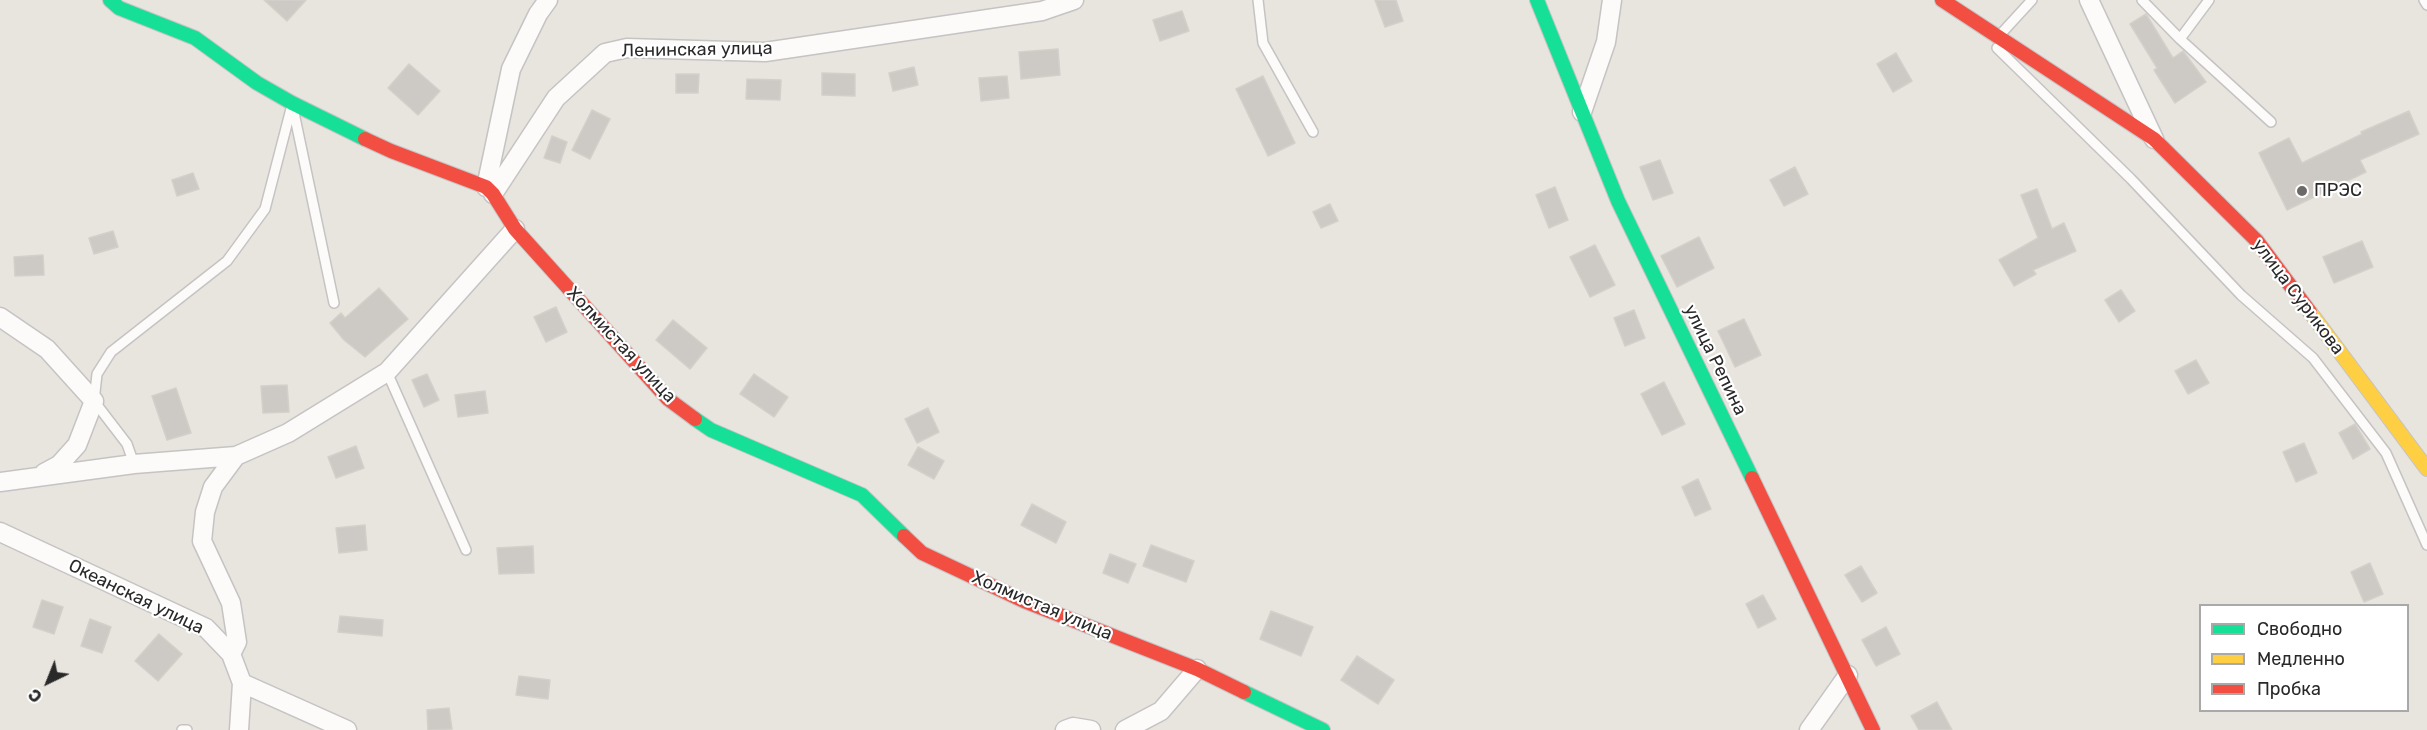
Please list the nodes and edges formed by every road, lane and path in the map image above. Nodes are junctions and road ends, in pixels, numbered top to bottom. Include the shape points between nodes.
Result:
1 (110, 0) edge
2 (548, 0) edge
3 (1074, 0) edge
4 (1258, 0) edge
5 (1537, 0) edge
6 (1612, 0) edge
7 (1942, 0) edge
8 (2032, 0) edge
9 (2089, 0) edge
10 (2142, 0) edge
11 (2209, 0) edge
12 (2424, 0) edge
13 (2427, 5) edge
14 (1969, 18) junction
15 (1999, 36) junction
16 (2180, 39) junction
17 (292, 103) junction
18 (1582, 112) junction
19 (2271, 122) dead end
20 (1313, 132) dead end
21 (2154, 139) junction
22 (490, 191) junction
23 (515, 229) junction
24 (334, 303) dead end
25 (0, 317) edge
26 (387, 372) junction
27 (94, 401) junction
28 (236, 456) junction
29 (134, 464) junction
30 (2427, 469) edge
31 (40, 476) junction
32 (0, 482) edge
33 (0, 532) edge
34 (2427, 545) edge
35 (466, 550) dead end
36 (231, 654) junction
37 (1197, 669) junction
38 (1848, 675) junction
39 (242, 683) junction
40 (239, 730) edge
41 (347, 730) edge
42 (1065, 730) edge
43 (1091, 730) edge
44 (1125, 730) edge
45 (1323, 730) edge
46 (1809, 730) edge
47 (1873, 730) edge

1 - 17 street via 119,9 195,38
2 - 22 street via 511,69
3 - 22 street, Ленинская улица via 1042,11 765,52 627,48 605,53 556,98
4 - 20 lane via 1263,43
5 - 18 street, улица Репина
6 - 18 street via 1606,42
7 - 14 street, улица Сурикова
8 - 15 lane
9 - 21 street, улица Сурикова
10 - 16 lane
11 - 16 lane
12 - 13 lane
14 - 15 street, улица Сурикова
14 - 34 lane via 2241,295 2313,358 2386,453
15 - 21 street, улица Сурикова
16 - 19 lane
17 - 22 street via 392,151
17 - 24 lane
17 - 27 lane via 265,209 227,261 111,352 98,374
18 - 38 street, улица Репина via 1618,201
21 - 30 street, улица Сурикова via 2257,241
22 - 23 street, Холмистая улица
23 - 26 street
23 - 37 street, Холмистая улица via 668,399 711,430 862,495 922,553 1024,601
25 - 27 street via 47,349
26 - 28 street via 288,433
26 - 35 lane
27 - 29 lane via 127,444
27 - 31 street via 76,445 58,465
28 - 29 street
28 - 36 street via 213,487 202,541 231,603 237,642
29 - 31 street
31 - 32 street
33 - 36 street, Океанская улица via 206,628
36 - 39 street, Океанская улица
37 - 44 street via 1161,711
37 - 45 street, Холмистая улица
38 - 46 street
38 - 47 street, улица Репина
39 - 40 street
39 - 41 street
42 - 43 street

